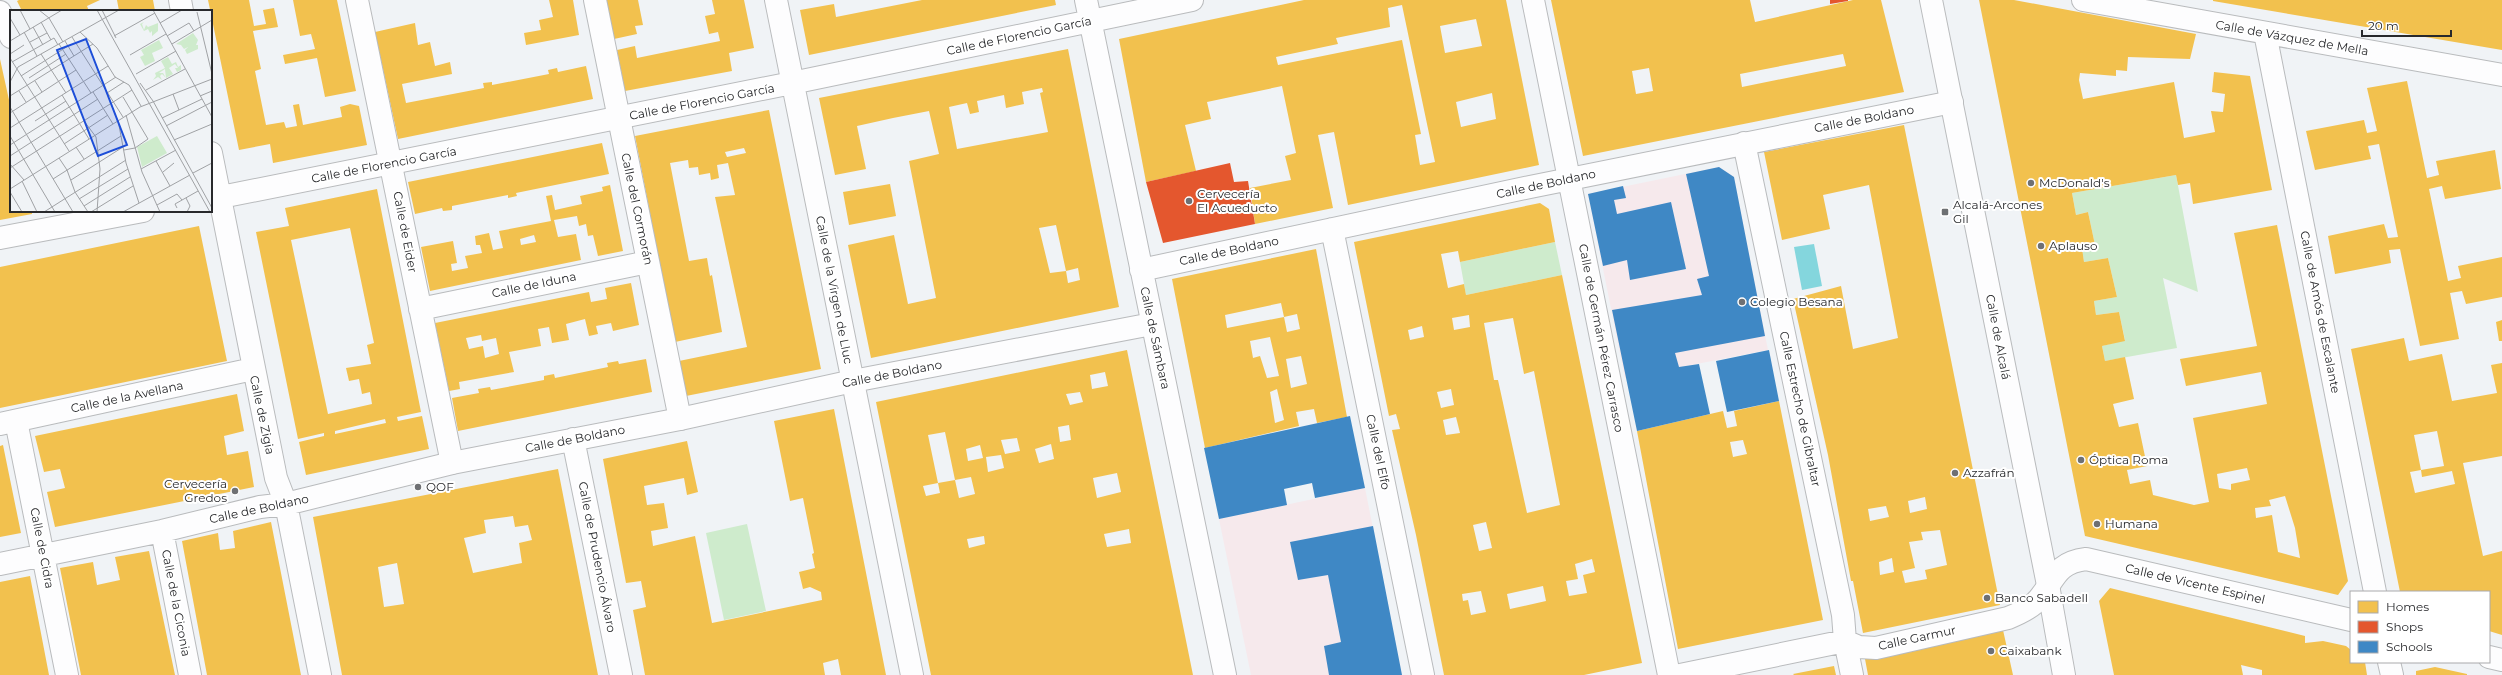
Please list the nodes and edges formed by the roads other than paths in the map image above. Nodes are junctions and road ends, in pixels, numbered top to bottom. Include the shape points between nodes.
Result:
1 (180, 0) edge
2 (357, 0) edge
3 (595, 0) edge
4 (776, 0) edge
5 (1086, 0) edge
6 (1192, 0) edge
7 (1533, 0) edge
8 (1931, 0) edge
9 (2083, 0) edge
10 (182, 10) edge
11 (0, 12) edge
12 (1090, 21) junction
13 (2265, 33) junction
14 (10, 35) edge
15 (2502, 75) edge
16 (792, 83) junction
17 (1952, 102) junction
18 (619, 118) junction
19 (1744, 143) junction
20 (212, 162) edge
21 (391, 164) junction
22 (1569, 179) junction
23 (216, 198) edge
24 (132, 212) edge
25 (51, 219) edge
26 (1332, 229) junction
27 (0, 238) edge
28 (648, 262) junction
29 (1141, 270) junction
30 (420, 309) junction
31 (1152, 324) junction
32 (253, 370) junction
33 (853, 381) junction
34 (680, 419) junction
35 (8, 422) edge
36 (573, 439) junction
37 (452, 463) junction
38 (286, 504) junction
39 (162, 530) junction
40 (44, 555) junction
41 (0, 564) edge
42 (2048, 586) junction
43 (2375, 591) edge
44 (2350, 620) edge
45 (1845, 641) junction
46 (2490, 657) edge
47 (2502, 660) edge
48 (2389, 663) edge
49 (67, 675) edge
50 (190, 675) edge
51 (320, 675) edge
52 (621, 675) edge
53 (912, 675) edge
54 (1225, 675) edge
55 (1423, 675) edge
56 (1669, 675) edge
57 (1680, 675) edge
58 (1852, 675) edge
59 (2064, 675) edge
60 (2392, 675) edge

1 - 10 street
2 - 21 street, Calle de Eider
3 - 18 street, Calle del Cormorán
4 - 16 street, Calle de la Virgen de Lluc
5 - 12 street, Calle de Sámbara
6 - 12 street, Calle de Florencio García
7 - 22 street, Calle de Germán Pérez Carrasco
8 - 17 street, Calle de Alcalá
9 - 13 street, Calle de Vázquez de Mella
11 - 14 street
12 - 16 street, Calle de Florencio García
12 - 29 street, Calle de Sámbara
13 - 15 street, Calle de Vázquez de Mella
13 - 43 street, Calle de Amós de Escalante
16 - 18 street, Calle de Florencio García
16 - 33 street, Calle de la Virgen de Lluc
17 - 19 street, Calle de Boldano
17 - 42 street, Calle de Alcalá
18 - 21 street, Calle de Florencio García
18 - 28 street, Calle del Cormorán
19 - 22 street, Calle de Boldano
19 - 45 street, Calle Estrecho de Gibraltar via 1842,615
20 - 23 street, Calle de Zigia
21 - 23 street, Calle de Florencio García
21 - 30 street, Calle de Eider
22 - 26 street, Calle de Boldano
22 - 56 street, Calle de Germán Pérez Carrasco
23 - 32 street, Calle de Zigia
24 - 25 street
25 - 27 street
26 - 29 street, Calle de Boldano
26 - 55 street, Calle del Elfo
28 - 30 street, Calle de Iduna
28 - 34 street, Calle del Cormorán
29 - 31 street, Calle de Sámbara
30 - 37 street, Calle de Eider
31 - 33 street, Calle de Boldano
31 - 54 street, Calle de Sámbara
32 - 35 street, Calle de la Avellana
32 - 38 street, Calle de Zigia via 276,478
33 - 34 street, Calle de Boldano
33 - 53 street, Calle de la Virgen de Lluc
34 - 36 street, Calle de Boldano
35 - 40 street, Calle de Cidra
36 - 37 street, Calle de Boldano
36 - 52 street, Calle de Prudencio Álvaro
37 - 38 street, Calle de Boldano
38 - 39 street, Calle de Boldano via 260,507
38 - 51 street, Calle de Zigia
39 - 40 street, Calle de Boldano
39 - 50 street, Calle de la Ciconia
40 - 41 street, Calle de Boldano
40 - 49 street, Calle de Cidra
42 - 44 street, Calle de Vicente Espinel via 2060,570 2072,561 2086,559
42 - 45 street, Calle Garmur via 2036,602 2008,618 1876,648 1859,647
42 - 59 street, Calle de Alcalá
45 - 57 street
45 - 58 street, Calle Estrecho de Gibraltar
46 - 47 street
48 - 60 street

